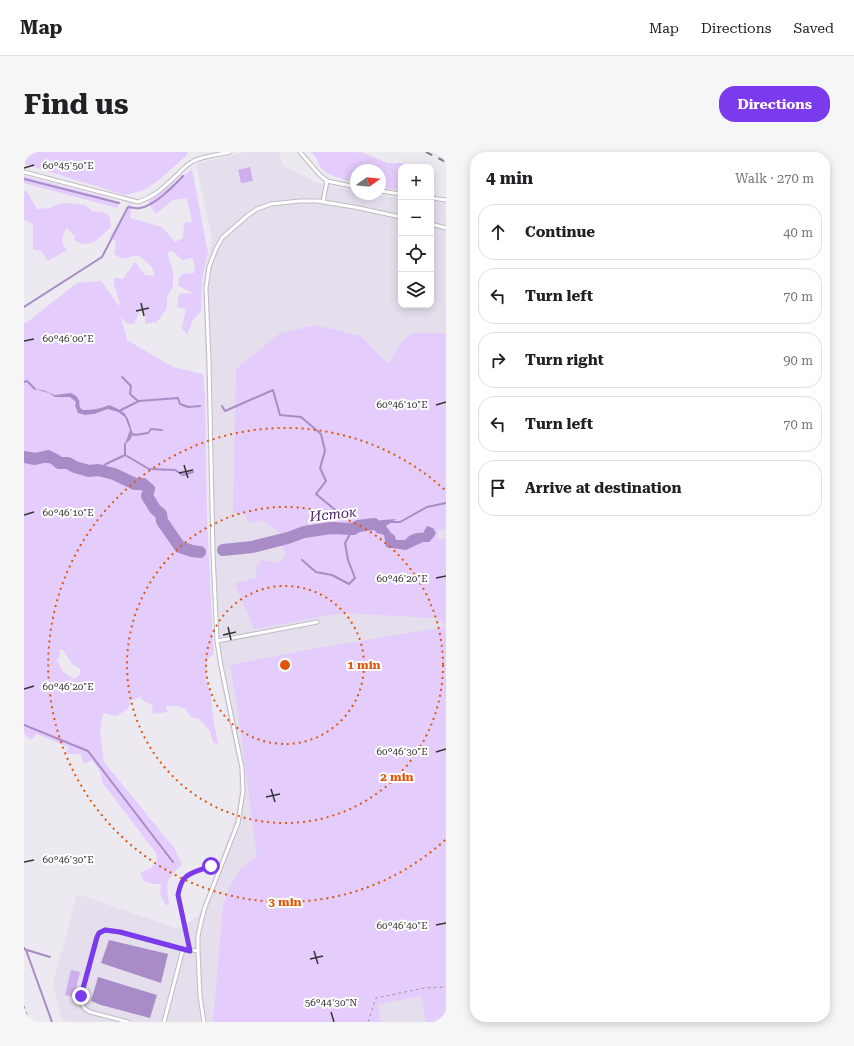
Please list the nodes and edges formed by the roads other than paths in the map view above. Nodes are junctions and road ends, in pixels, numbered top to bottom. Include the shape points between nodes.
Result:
1 (230, 152) edge
2 (300, 152) edge
3 (24, 172) edge
4 (326, 181) junction
5 (350, 186) edge
6 (386, 192) edge
7 (398, 194) edge
8 (434, 198) edge
9 (446, 200) edge
10 (323, 202) junction
11 (398, 216) edge
12 (434, 225) edge
13 (446, 228) edge
14 (317, 622) dead end
15 (217, 640) junction
16 (183, 949) junction
17 (198, 951) junction
18 (128, 1022) edge
19 (164, 1022) edge
20 (204, 1022) edge

1 - 3 lane via 192,162 159,192 138,202
2 - 4 lane
4 - 5 lane
4 - 10 lane
6 - 7 lane
8 - 9 lane
10 - 11 lane
10 - 15 lane via 284,202 257,210 222,238 209,267 206,288
12 - 13 lane
14 - 15 lane
15 - 17 lane via 242,768 243,791 238,823 200,922
16 - 17 lane
16 - 18 lane via 120,932 105,930 99,933 81,1003 90,1012
16 - 19 lane
17 - 20 lane

